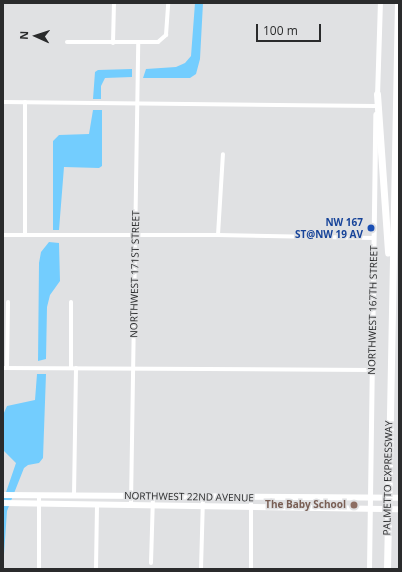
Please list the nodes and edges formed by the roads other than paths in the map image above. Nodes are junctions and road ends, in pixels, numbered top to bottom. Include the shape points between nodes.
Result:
1 (114, 3) edge
2 (168, 3) edge
3 (380, 3) edge
4 (398, 3) edge
5 (67, 42) dead end
6 (113, 43) junction
7 (138, 43) junction
8 (377, 94) junction
9 (3, 102) edge
10 (25, 102) junction
11 (137, 104) junction
12 (375, 106) junction
13 (223, 154) dead end
14 (3, 235) edge
15 (25, 235) junction
16 (218, 235) junction
17 (136, 236) junction
18 (374, 238) junction
19 (8, 302) dead end
20 (71, 302) dead end
21 (391, 317) junction
22 (5, 368) edge
23 (71, 368) junction
24 (76, 368) junction
25 (134, 369) junction
26 (372, 370) junction
27 (3, 495) edge
28 (39, 495) junction
29 (74, 496) junction
30 (131, 496) junction
31 (153, 496) junction
32 (203, 497) junction
33 (370, 497) junction
34 (251, 498) junction
35 (399, 498) edge
36 (3, 503) edge
37 (39, 503) junction
38 (97, 504) junction
39 (131, 504) junction
40 (153, 505) junction
41 (202, 505) junction
42 (251, 506) junction
43 (370, 509) junction
44 (399, 509) edge
45 (151, 563) dead end
46 (39, 569) edge
47 (96, 569) edge
48 (201, 569) edge
49 (251, 569) edge
50 (369, 569) edge
51 (387, 569) edge

1 - 6 street
2 - 7 street via 163,40
3 - 8 street, NORTHWEST 167TH STREET
4 - 21 highway, PALMETTO EXPRESSWAY
5 - 6 street
6 - 7 street
7 - 11 street, NORTHWEST 171ST STREET
8 - 12 street, NORTHWEST 167TH STREET
8 - 21 highway via 385,187
9 - 10 street
10 - 11 street
10 - 15 street
11 - 12 street
11 - 17 street, NORTHWEST 171ST STREET
12 - 18 street, NORTHWEST 167TH STREET
13 - 16 street
14 - 15 street
15 - 17 street
16 - 17 street
16 - 18 street
17 - 25 street, NORTHWEST 171ST STREET
18 - 26 street, NORTHWEST 167TH STREET
19 - 22 street
20 - 23 street
21 - 51 highway, PALMETTO EXPRESSWAY
22 - 23 street
23 - 24 street
24 - 25 street
24 - 29 street
25 - 26 street
25 - 30 street, NORTHWEST 171ST STREET
26 - 33 street, NORTHWEST 167TH STREET
27 - 28 main road, NORTHWEST 22ND AVENUE
28 - 29 main road, NORTHWEST 22ND AVENUE
28 - 37 street
29 - 30 main road, NORTHWEST 22ND AVENUE
30 - 31 main road, NORTHWEST 22ND AVENUE
30 - 39 street, NORTHWEST 171ST STREET
31 - 32 main road, NORTHWEST 22ND AVENUE
31 - 40 street
32 - 34 main road, NORTHWEST 22ND AVENUE
32 - 41 street
33 - 34 main road, NORTHWEST 22ND AVENUE
33 - 35 main road, NORTHWEST 22ND AVENUE
33 - 43 street, NORTHWEST 167TH STREET
34 - 42 street
36 - 37 main road, NORTHWEST 22ND AVENUE
37 - 38 main road, NORTHWEST 22ND AVENUE
37 - 46 street
38 - 39 main road, NORTHWEST 22ND AVENUE
38 - 47 street
39 - 40 main road, NORTHWEST 22ND AVENUE
40 - 41 main road, NORTHWEST 22ND AVENUE
40 - 45 street
41 - 42 main road, NORTHWEST 22ND AVENUE
41 - 48 street
42 - 43 main road, NORTHWEST 22ND AVENUE
42 - 49 street
43 - 44 main road, NORTHWEST 22ND AVENUE
43 - 50 street, NORTHWEST 167TH STREET

